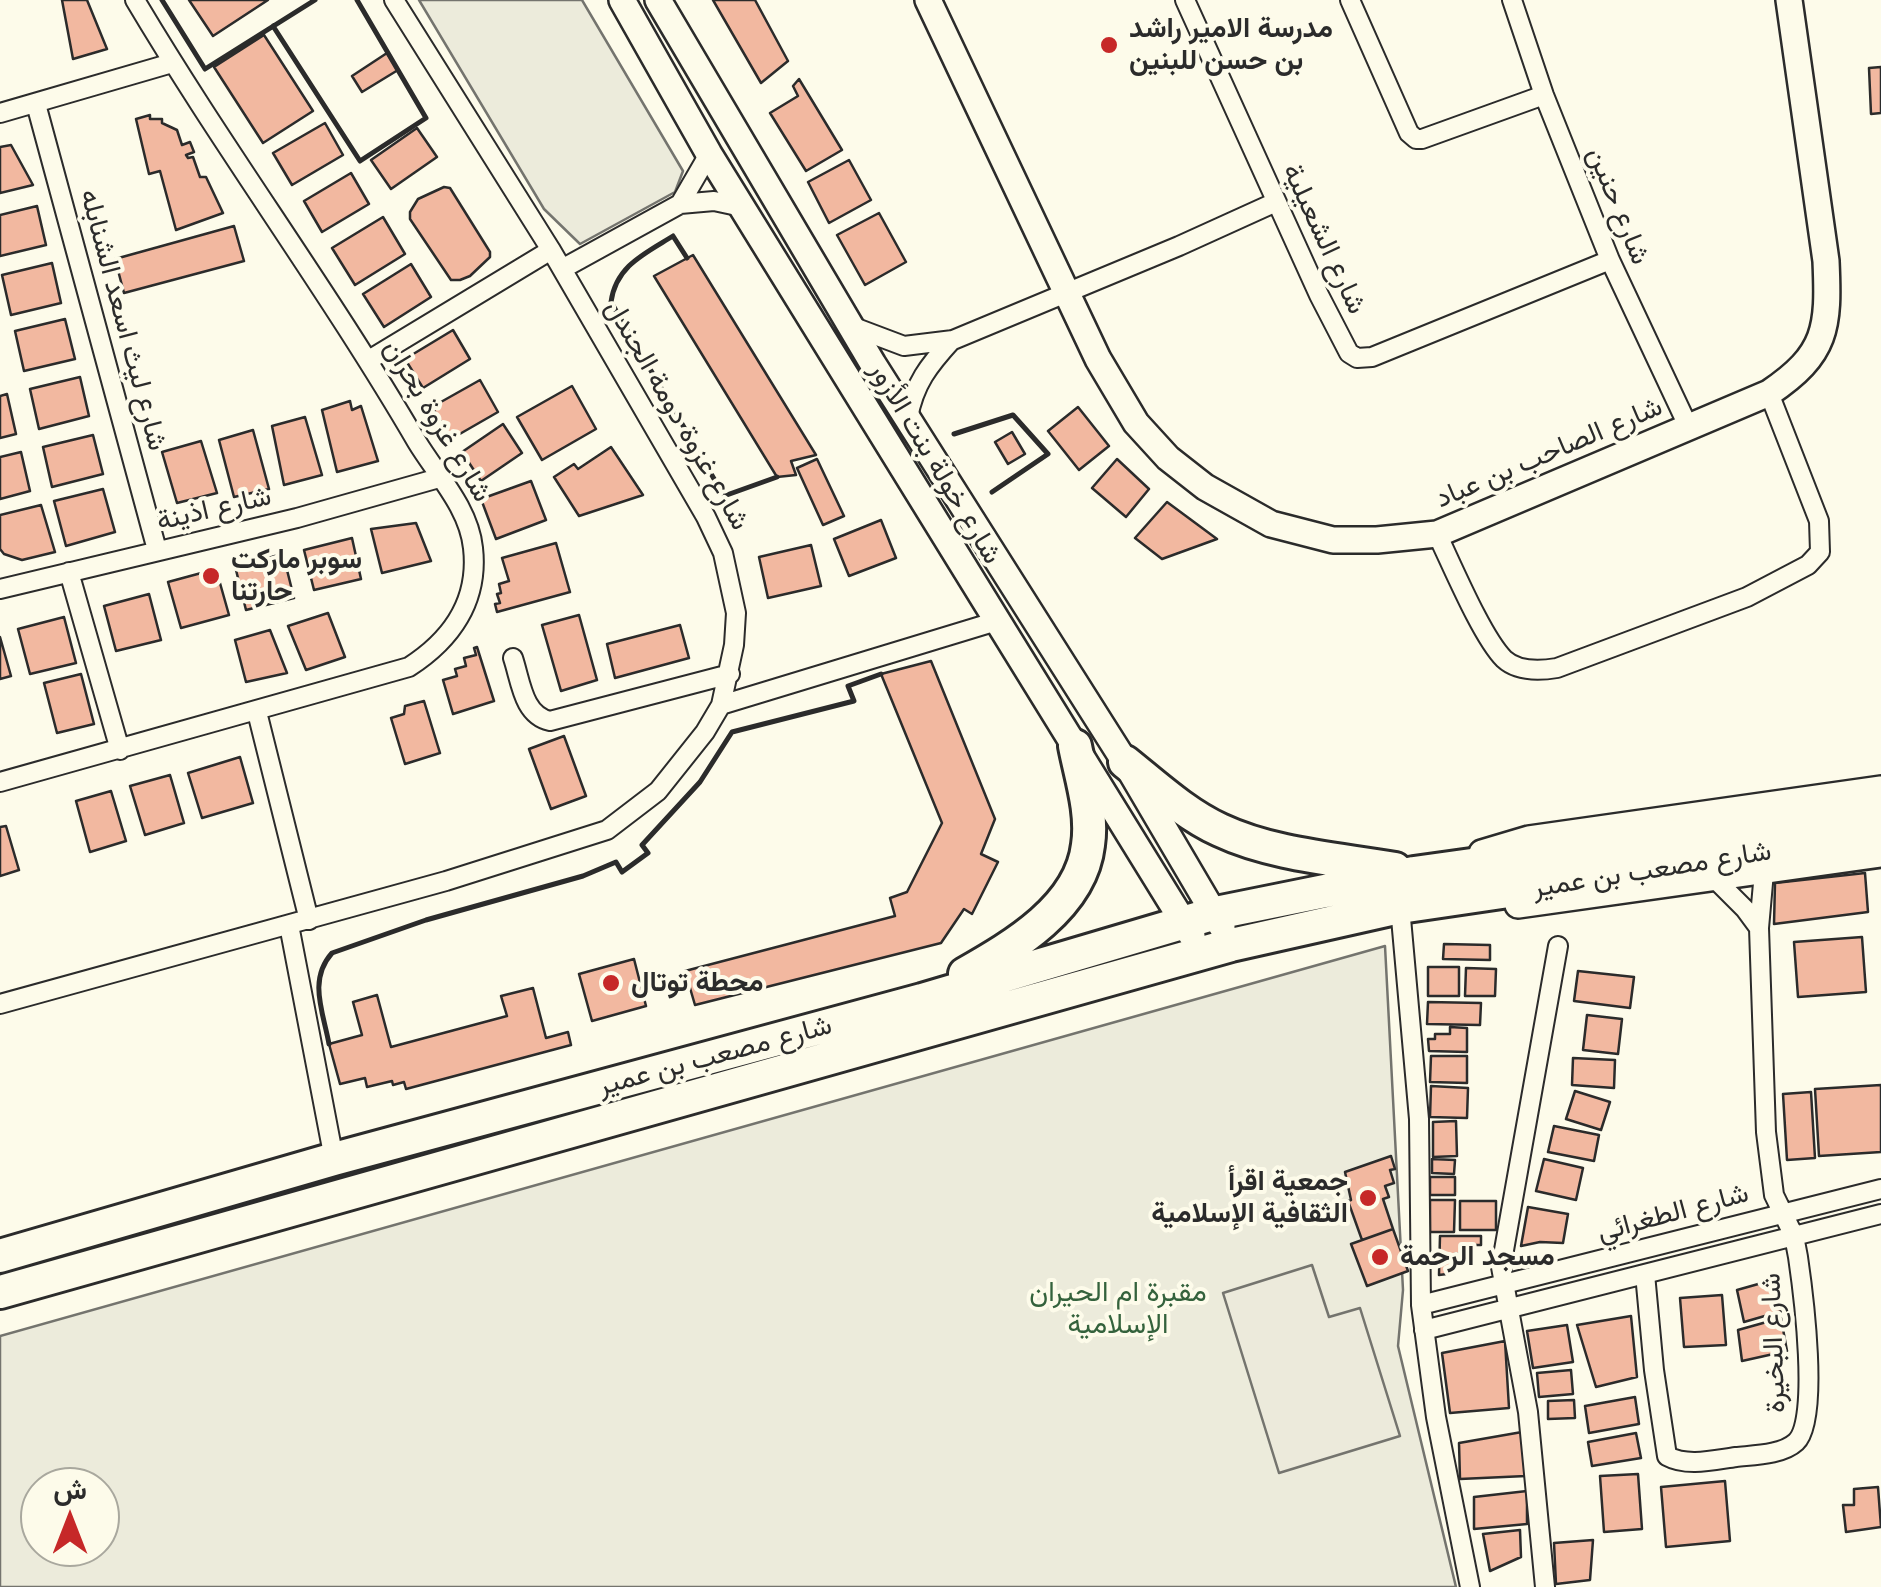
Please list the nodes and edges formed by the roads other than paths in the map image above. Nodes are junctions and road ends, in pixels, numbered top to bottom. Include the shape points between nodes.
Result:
1 (135, 0) edge
2 (394, 0) edge
3 (622, 0) edge
4 (658, 0) edge
5 (928, 0) edge
6 (1185, 0) edge
7 (1350, 0) edge
8 (1512, 0) edge
9 (1789, 0) edge
10 (172, 62) junction
11 (1544, 95) junction
12 (36, 104) junction
13 (0, 113) edge
14 (710, 154) junction
15 (1276, 202) junction
16 (680, 204) junction
17 (742, 207) junction
18 (550, 250) junction
19 (1610, 260) junction
20 (562, 269) junction
21 (1065, 292) junction
22 (851, 326) junction
23 (952, 340) junction
24 (370, 360) junction
25 (1769, 393) junction
26 (908, 418) junction
27 (1688, 426) junction
28 (438, 478) junction
29 (1437, 534) junction
30 (156, 550) junction
31 (69, 572) junction
32 (0, 589) edge
33 (996, 622) junction
34 (513, 658) dead end
35 (730, 674) junction
36 (721, 705) junction
37 (257, 712) junction
38 (1075, 746) junction
39 (120, 750) junction
40 (1125, 762) junction
41 (0, 782) edge
42 (1881, 789) edge
43 (1881, 808) edge
44 (1881, 836) edge
45 (1881, 854) edge
46 (1424, 872) junction
47 (1764, 872) junction
48 (1715, 879) junction
49 (1412, 906) junction
50 (1200, 918) junction
51 (309, 920) junction
52 (289, 925) junction
53 (1759, 928) junction
54 (1558, 946) dead end
55 (1215, 949) junction
56 (922, 1000) junction
57 (0, 1004) edge
58 (334, 1159) junction
59 (1881, 1189) edge
60 (1782, 1213) junction
61 (1881, 1214) edge
62 (1794, 1236) junction
63 (0, 1256) edge
64 (1644, 1274) junction
65 (1504, 1285) junction
66 (0, 1292) edge
67 (1421, 1305) junction
68 (1511, 1309) junction
69 (1424, 1330) junction
70 (1470, 1587) edge
71 (1545, 1587) edge

1 - 10 street, شارع غزوة بحران
2 - 18 street, شارع غزوة دومة الجندل
3 - 14 street, شارع خولة بنت الأزور
4 - 22 street, شارع خولة بنت الأزور
5 - 21 street, شارع الصاحب بن عباد
6 - 15 street, شارع الشعيلية
7 - 11 street via 1416,139
8 - 11 street, شارع حنين
9 - 25 street, شارع الصاحب بن عباد via 1828,298 1817,350 1800,373
10 - 12 street
10 - 24 street, شارع غزوة بحران
11 - 19 street, شارع حنين
12 - 13 street
12 - 30 street, شارع ليث اسعد الشنابله
14 - 16 street
14 - 17 street, شارع خولة بنت الأزور
15 - 19 street, شارع الشعيلية via 1342,342 1357,358 1372,358
15 - 21 street
16 - 17 street via 714,200
16 - 20 street
17 - 33 street, شارع خولة بنت الأزور
18 - 20 street, شارع غزوة دومة الجندل
18 - 24 street
19 - 27 street, شارع حنين
20 - 35 street, شارع غزوة دومة الجندل via 723,552 736,614
21 - 23 street
21 - 29 street, شارع الصاحب بن عباد via 1136,424 1205,487 1271,524 1333,540
22 - 23 street via 904,346
22 - 26 street, شارع خولة بنت الأزور
23 - 26 street via 922,375
24 - 28 street, شارع غزوة بحران
25 - 27 street, شارع الصاحب بن عباد
25 - 29 street via 1819,521 1820,552 1747,596 1556,668 1524,669 1506,660 1488,634
26 - 40 street, شارع خولة بنت الأزور
27 - 29 street, شارع الصاحب بن عباد
28 - 30 street, شارع اذينة
28 - 37 street, شارع غزوة بحران via 458,503 473,548 467,602 444,641 395,674
30 - 31 street, شارع اذينة
31 - 32 street, شارع اذينة
31 - 39 street
33 - 36 street
33 - 38 street, شارع خولة بنت الأزور
34 - 35 street via 529,708 550,721
35 - 36 street, شارع غزوة دومة الجندل
36 - 51 street, شارع غزوة دومة الجندل via 658,791 606,830
37 - 39 street, شارع غزوة بحران
37 - 51 street
38 - 50 street, شارع خولة بنت الأزور
38 - 56 highway via 1088,846 1064,900 1017,944
39 - 41 street, شارع غزوة بحران
40 - 46 highway via 1221,830 1275,848
40 - 50 street, شارع خولة بنت الأزور
42 - 46 street, شارع مصعب بن عمير via 1529,839
43 - 46 highway, شارع مصعب بن عمير
44 - 49 highway, شارع مصعب بن عمير
45 - 47 street, شارع مصعب بن عمير
46 - 50 highway, شارع مصعب بن عمير
47 - 48 street, شارع مصعب بن عمير
47 - 53 street, شارع البخيرة
48 - 49 street, شارع مصعب بن عمير via 1489,909
48 - 53 street
49 - 55 highway, شارع مصعب بن عمير
49 - 67 street
50 - 55 street, شارع خولة بنت الأزور
50 - 56 highway, شارع مصعب بن عمير
51 - 52 street, شارع غزوة دومة الجندل
52 - 57 street, شارع غزوة دومة الجندل
52 - 58 street
53 - 60 street, شارع البخيرة via 1766,1132
54 - 65 street via 1503,1246
55 - 66 highway, شارع مصعب بن عمير
56 - 58 highway, شارع مصعب بن عمير
58 - 63 highway, شارع مصعب بن عمير
59 - 60 street, شارع الطغرائي
60 - 62 street, شارع البخيرة
60 - 65 street, شارع الطغرائي
61 - 62 street, شارع الطغرائي
62 - 64 street, شارع الطغرائي
62 - 64 street, شارع البخيرة via 1809,1403 1804,1430 1776,1452 1693,1462 1667,1456
64 - 68 street, شارع الطغرائي
65 - 67 street, شارع الطغرائي
65 - 68 street
67 - 69 street
68 - 69 street, شارع الطغرائي
68 - 71 street
69 - 70 street

